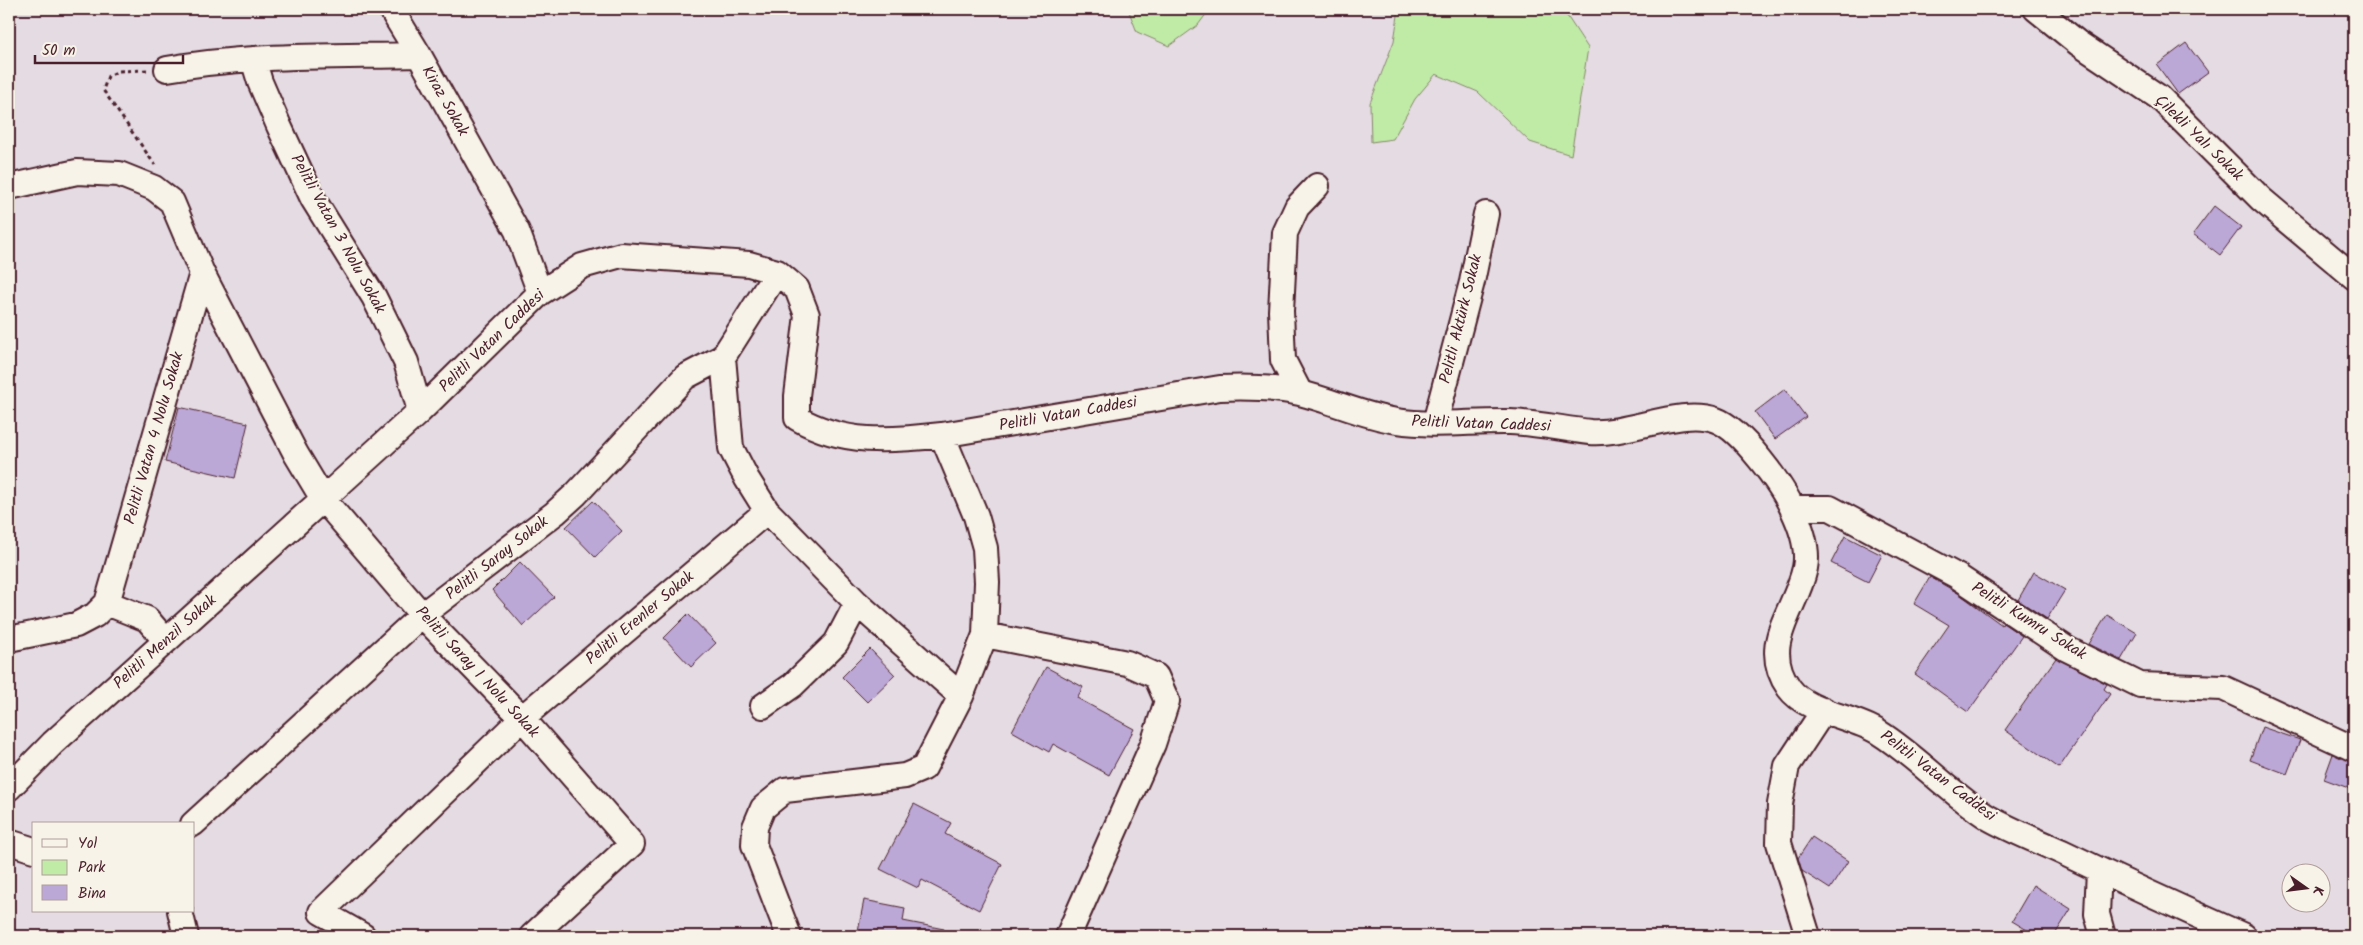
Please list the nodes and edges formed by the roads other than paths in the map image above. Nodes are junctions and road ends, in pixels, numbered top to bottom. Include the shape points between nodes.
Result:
1 (391, 9) edge
2 (2036, 9) edge
3 (419, 55) junction
4 (253, 59) junction
5 (167, 70) road end
6 (1317, 186) dead end
7 (9, 187) edge
8 (1486, 214) dead end
9 (777, 272) junction
10 (202, 273) junction
11 (2354, 278) edge
12 (540, 293) junction
13 (723, 357) junction
14 (1300, 393) junction
15 (420, 411) junction
16 (1435, 423) junction
17 (942, 435) junction
18 (323, 499) junction
19 (1793, 508) junction
20 (767, 511) junction
21 (107, 603) junction
22 (857, 603) junction
23 (422, 615) junction
24 (986, 635) junction
25 (9, 638) edge
26 (166, 641) junction
27 (961, 696) junction
28 (763, 706) dead end
29 (1824, 710) junction
30 (522, 718) junction
31 (2354, 749) edge
32 (9, 788) edge
33 (195, 822) edge
34 (9, 842) edge
35 (32, 849) edge
36 (2099, 870) junction
37 (180, 912) edge
38 (186, 936) edge
39 (363, 936) edge
40 (532, 936) edge
41 (789, 936) edge
42 (1068, 936) edge
43 (1808, 936) edge
44 (2103, 936) edge
45 (2244, 936) edge

1 - 3 street
2 - 11 street, Çilekli Yalı Sokak via 2078,43 2160,98 2261,199
3 - 4 street, Kiraz Sokak
3 - 12 street, Kiraz Sokak via 517,231
4 - 5 street, Kiraz Sokak via 205,62
4 - 15 street, Pelitli Vatan 3 Nolu Sokak via 275,118 314,199 374,297 406,362
6 - 14 street via 1297,207 1286,233 1281,311 1283,360
7 - 10 street via 78,172 119,174 154,188 172,202
8 - 16 street, Pelitli Aktürk Sokak via 1472,282
9 - 12 street, Pelitli Vatan Caddesi via 749,264 622,255 582,266
9 - 13 street, Pelitli Saray Sokak
9 - 17 street, Pelitli Vatan Caddesi via 797,290 807,315 797,418 814,428 849,438 904,440
10 - 18 street via 296,454
10 - 21 street, Pelitli Vatan 4 Nolu Sokak
12 - 15 street, Pelitli Vatan Caddesi
13 - 20 street via 731,448
13 - 23 street, Pelitli Saray Sokak via 685,377 556,513
14 - 16 street, Pelitli Vatan Caddesi via 1375,417
14 - 17 street, Pelitli Vatan Caddesi via 1260,387 1220,388
15 - 18 street, Pelitli Vatan Caddesi
16 - 19 street, Pelitli Vatan Caddesi via 1513,422 1592,432 1690,417 1715,420 1732,431 1772,474
17 - 24 street via 976,516 985,548 988,582
18 - 23 street, Pelitli Saray 1 Nolu Sokak
18 - 26 street, Pelitli Menzil Sokak
19 - 29 street, Pelitli Vatan Caddesi via 1803,536 1806,564 1776,644 1781,671 1790,690
19 - 31 street, Pelitli Kumru Sokak via 1830,508 1957,576 2067,649 2140,685 2223,688
20 - 22 street
20 - 30 street, Pelitli Erenler Sokak
21 - 25 street via 95,615 76,625
21 - 26 street via 147,618
22 - 27 street
22 - 28 street via 836,643 793,685
23 - 30 street, Pelitli Saray 1 Nolu Sokak
23 - 33 street, Pelitli Saray Sokak
24 - 27 street
24 - 42 street via 1126,663 1156,676 1167,701 1153,744
26 - 32 street, Pelitli Menzil Sokak via 53,743
27 - 41 street via 924,768 905,776 785,790 763,808 755,827 754,846
29 - 36 street, Pelitli Vatan Caddesi via 1875,730 1989,817
29 - 43 street via 1787,766 1780,804 1779,843
30 - 39 street, Pelitli Erenler Sokak via 321,912
30 - 40 street, Pelitli Saray 1 Nolu Sokak via 632,844
34 - 35 street
36 - 44 street via 2098,914
36 - 45 street, Pelitli Vatan Caddesi
37 - 38 street

